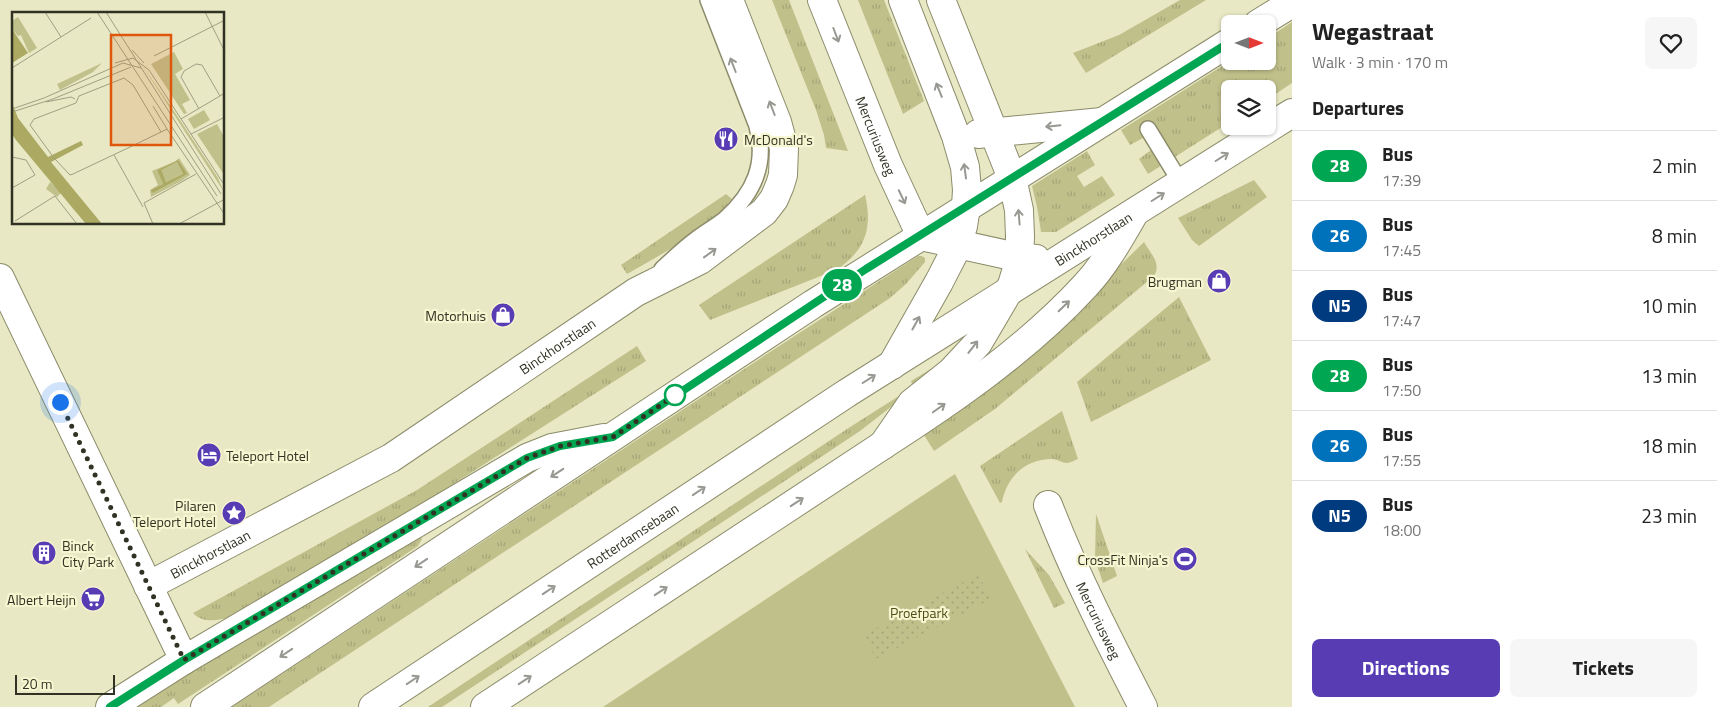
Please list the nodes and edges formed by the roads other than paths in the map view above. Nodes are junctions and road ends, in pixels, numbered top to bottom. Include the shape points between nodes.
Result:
1 (708, 0) edge
2 (730, 0) edge
3 (822, 0) edge
4 (903, 0) edge
5 (941, 0) edge
6 (1292, 3) edge
7 (1273, 15) edge
8 (1221, 48) edge
9 (1292, 112) edge
10 (1102, 122) junction
11 (1148, 129) dead end
12 (994, 132) junction
13 (956, 136) junction
14 (1012, 178) junction
15 (1181, 183) junction
16 (966, 207) junction
17 (1136, 212) junction
18 (921, 236) junction
19 (958, 244) junction
20 (1019, 257) junction
21 (1061, 258) junction
22 (0, 278) edge
23 (1008, 291) junction
24 (636, 292) junction
25 (892, 365) junction
26 (613, 437) junction
27 (883, 445) junction
28 (1048, 505) dead end
29 (148, 586) junction
30 (184, 660) junction
31 (110, 707) edge
32 (205, 707) edge
33 (372, 707) edge
34 (485, 707) edge
35 (1143, 707) edge

24 -> 1 lane via 692,242 729,215 747,194 759,167 762,153 757,126
24 -> 2 main road, Binckhorstlaan via 700,260 731,238 768,208 780,186 784,161 781,135
3 -> 18 main road, Mercuriusweg via 888,165
13 -> 4 main road
5 - 12 main road
6 - 7 main road
8 - 10 main road
15 -> 9 main road, Binckhorstlaan
10 -> 12 main road
10 - 14 main road
11 - 15 lane
12 - 13 main road
12 - 14 main road
16 -> 13 main road via 965,167
14 - 16 main road
20 -> 14 main road via 1019,216
17 -> 15 main road, Binckhorstlaan
16 - 18 main road
16 - 19 main road
17 - 21 main road, Binckhorstlaan
27 -> 17 main road via 989,371 1047,322 1090,280
18 - 19 main road
18 - 26 main road
19 - 20 main road
25 -> 19 main road
20 - 21 main road
20 - 23 main road
21 - 23 main road, Binckhorstlaan
22 - 29 main road
23 - 25 main road, Binckhorstlaan
27 -> 23 main road via 912,403 951,372 973,348
24 - 29 main road, Binckhorstlaan via 391,458
33 -> 25 main road, Rotterdamsebaan
26 - 30 main road via 560,446 527,458
26 -> 32 main road
34 -> 27 main road
28 - 35 main road, Mercuriusweg via 1095,614
29 - 30 main road
30 - 31 main road

